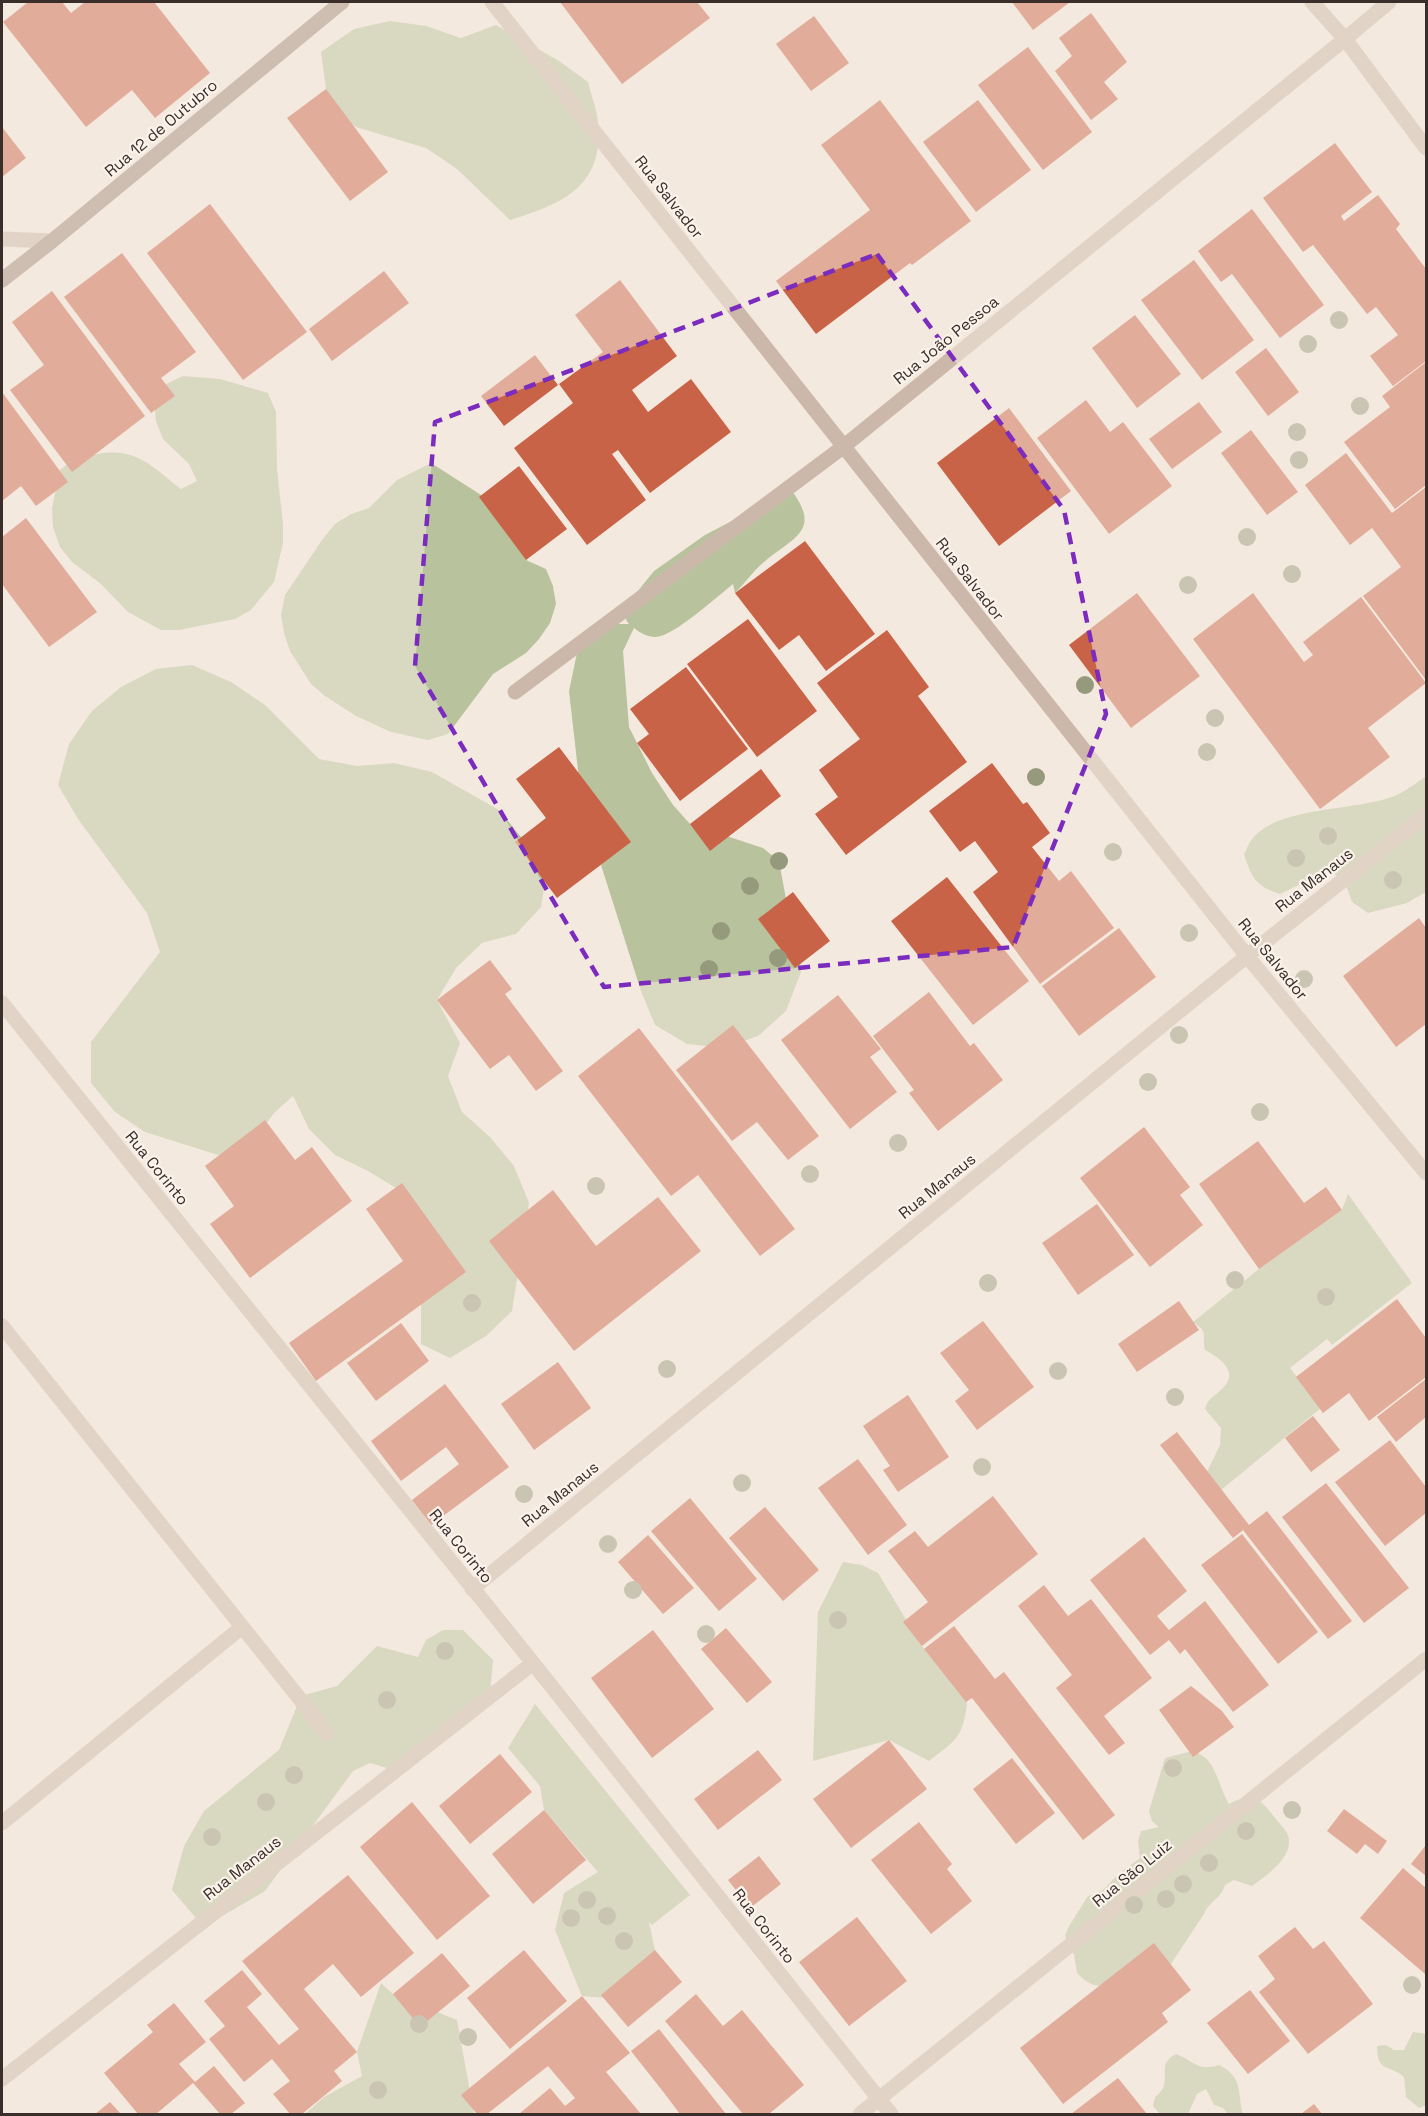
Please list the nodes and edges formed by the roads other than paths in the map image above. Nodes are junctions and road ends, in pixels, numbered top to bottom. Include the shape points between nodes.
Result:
1 (342, 2) edge
2 (492, 2) edge
3 (1312, 2) edge
4 (1389, 2) edge
5 (1345, 39) junction
6 (1426, 147) edge
7 (2, 239) edge
8 (52, 241) junction
9 (2, 280) edge
10 (843, 447) junction
11 (515, 692) dead end
12 (1426, 815) edge
13 (1246, 956) junction
14 (2, 1003) edge
15 (1426, 1173) edge
16 (2, 1326) edge
17 (472, 1589) junction
18 (242, 1627) junction
19 (1426, 1659) edge
20 (533, 1663) junction
21 (327, 1733) dead end
22 (2, 1823) edge
23 (2, 2079) edge
24 (879, 2100) junction
25 (860, 2115) edge
26 (891, 2115) edge

1 - 8 main road, Rua 12 de Outubro
2 - 10 street, Rua Salvador
3 - 5 street
4 - 5 street, Rua João Pessoa
5 - 6 street
5 - 10 street, Rua João Pessoa
7 - 8 street
8 - 9 main road, Rua 12 de Outubro
10 - 11 street, Rua João Pessoa
10 - 13 street, Rua Salvador
12 - 13 street, Rua Manaus
13 - 15 street, Rua Salvador
13 - 17 street, Rua Manaus
14 - 17 street, Rua Corinto
16 - 18 street
17 - 20 street, Rua Corinto
18 - 21 street
18 - 22 street
19 - 24 street, Rua São Luiz
20 - 23 street, Rua Manaus
20 - 24 street, Rua Corinto
24 - 25 street, Rua São Luiz
24 - 26 street, Rua Corinto

